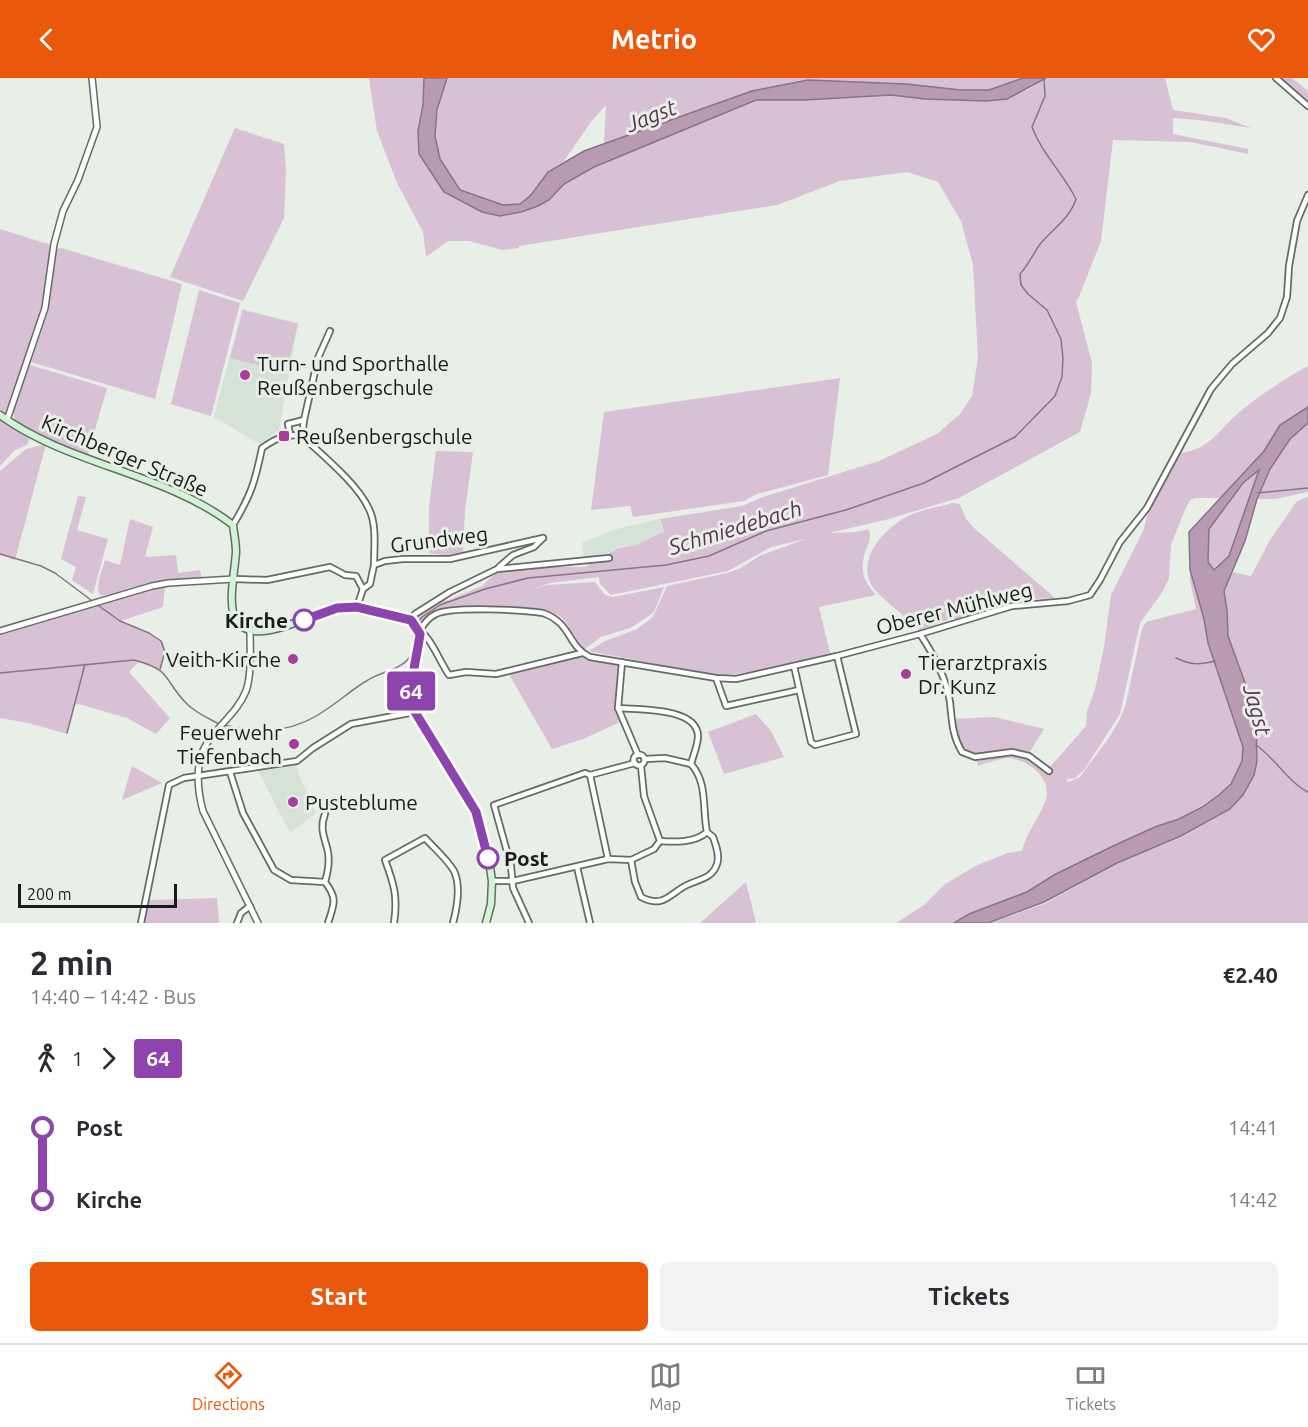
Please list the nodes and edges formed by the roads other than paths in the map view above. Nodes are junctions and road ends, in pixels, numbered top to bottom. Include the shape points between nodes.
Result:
1 (92, 78) edge
2 (1276, 78) edge
3 (1308, 106) edge
4 (1308, 195) edge
5 (330, 331) dead end
6 (0, 415) edge
7 (7, 420) junction
8 (304, 420) junction
9 (290, 434) junction
10 (302, 436) junction
11 (233, 525) junction
12 (609, 558) dead end
13 (374, 566) junction
14 (497, 569) junction
15 (234, 579) junction
16 (363, 589) junction
17 (357, 607) junction
18 (415, 625) junction
19 (250, 630) junction
20 (0, 632) edge
21 (920, 634) junction
22 (582, 653) junction
23 (837, 656) junction
24 (622, 662) junction
25 (794, 666) junction
26 (716, 678) junction
27 (799, 690) junction
28 (618, 708) junction
29 (415, 712) junction
30 (638, 755) junction
31 (645, 759) junction
32 (635, 763) junction
33 (691, 764) junction
34 (641, 766) junction
35 (1049, 771) dead end
36 (230, 772) junction
37 (199, 775) junction
38 (590, 775) junction
39 (325, 814) dead end
40 (706, 832) junction
41 (660, 841) junction
42 (608, 859) junction
43 (631, 860) junction
44 (577, 867) junction
45 (513, 881) junction
46 (325, 882) junction
47 (492, 882) junction
48 (250, 906) junction
49 (141, 923) edge
50 (237, 923) edge
51 (258, 923) edge
52 (328, 923) edge
53 (394, 923) edge
54 (453, 923) edge
55 (486, 923) edge
56 (530, 923) edge
57 (590, 923) edge

1 - 7 street via 97,127 63,211 45,308
2 - 3 street
4 - 21 street, Oberer Mühlweg via 1297,221 1287,297 1280,318 1210,389 1147,508 1120,542 1090,595 1012,606
5 - 8 street via 318,358
6 - 7 main road, Kirchberger Straße
7 - 11 main road, Kirchberger Straße via 42,439 193,500
8 - 9 street via 288,424
8 - 10 street
9 - 10 street
9 - 11 street via 261,448 255,482
10 - 13 street, Grundweg via 358,491 370,510
11 - 15 main road
12 - 14 street
13 - 14 street, Grundweg via 403,559 450,559 543,538
13 - 16 street, Grundweg via 370,584
14 - 18 street via 416,614
15 - 16 street via 267,580 330,567 356,576
15 - 19 main road via 233,613 237,622
15 - 20 street via 152,586
16 - 17 street, Grundweg
17 - 18 main road
17 - 19 main road via 337,608 282,628
18 - 22 street via 423,625 436,614 461,610 543,613 564,625
18 - 22 street via 425,634 449,675 496,674
18 - 29 main road via 419,644 411,694
19 - 37 street via 247,688 234,712 208,740
21 - 23 street, Oberer Mühlweg
21 - 35 street via 943,676 953,730 962,752 975,757 1012,752 1029,756
22 - 24 street, Oberer Mühlweg
23 - 25 street, Oberer Mühlweg
23 - 27 street via 856,734 815,745 811,742
24 - 26 street, Oberer Mühlweg
24 - 28 street
25 - 26 street, Oberer Mühlweg via 736,679
25 - 27 street
26 - 27 street via 726,706
28 - 30 street
28 - 33 street via 669,712 684,718 698,736
29 - 36 street via 351,724 297,761
29 - 47 main road via 476,812
30 - 31 street
30 - 32 street
31 - 33 street via 665,758
31 - 34 street
32 - 34 street
32 - 38 street
33 - 40 street via 700,777 705,797
34 - 41 street via 644,796
36 - 37 street
36 - 46 street via 243,813 274,870 291,880
37 - 48 street via 203,811
37 - 49 street via 169,785
38 - 42 street
38 - 45 street via 585,773 494,805
39 - 46 street via 321,830 328,853
40 - 41 street via 683,841
40 - 43 street via 713,837 717,866 705,878 686,885 671,897 649,901 641,897
41 - 43 street via 654,849
42 - 43 street
42 - 44 street
44 - 45 street
44 - 57 street
45 - 47 street
45 - 56 street
46 - 52 street via 335,903
47 - 55 main road
48 - 50 street
48 - 51 street
53 - 54 street via 396,890 385,860 425,838 454,870 457,903

